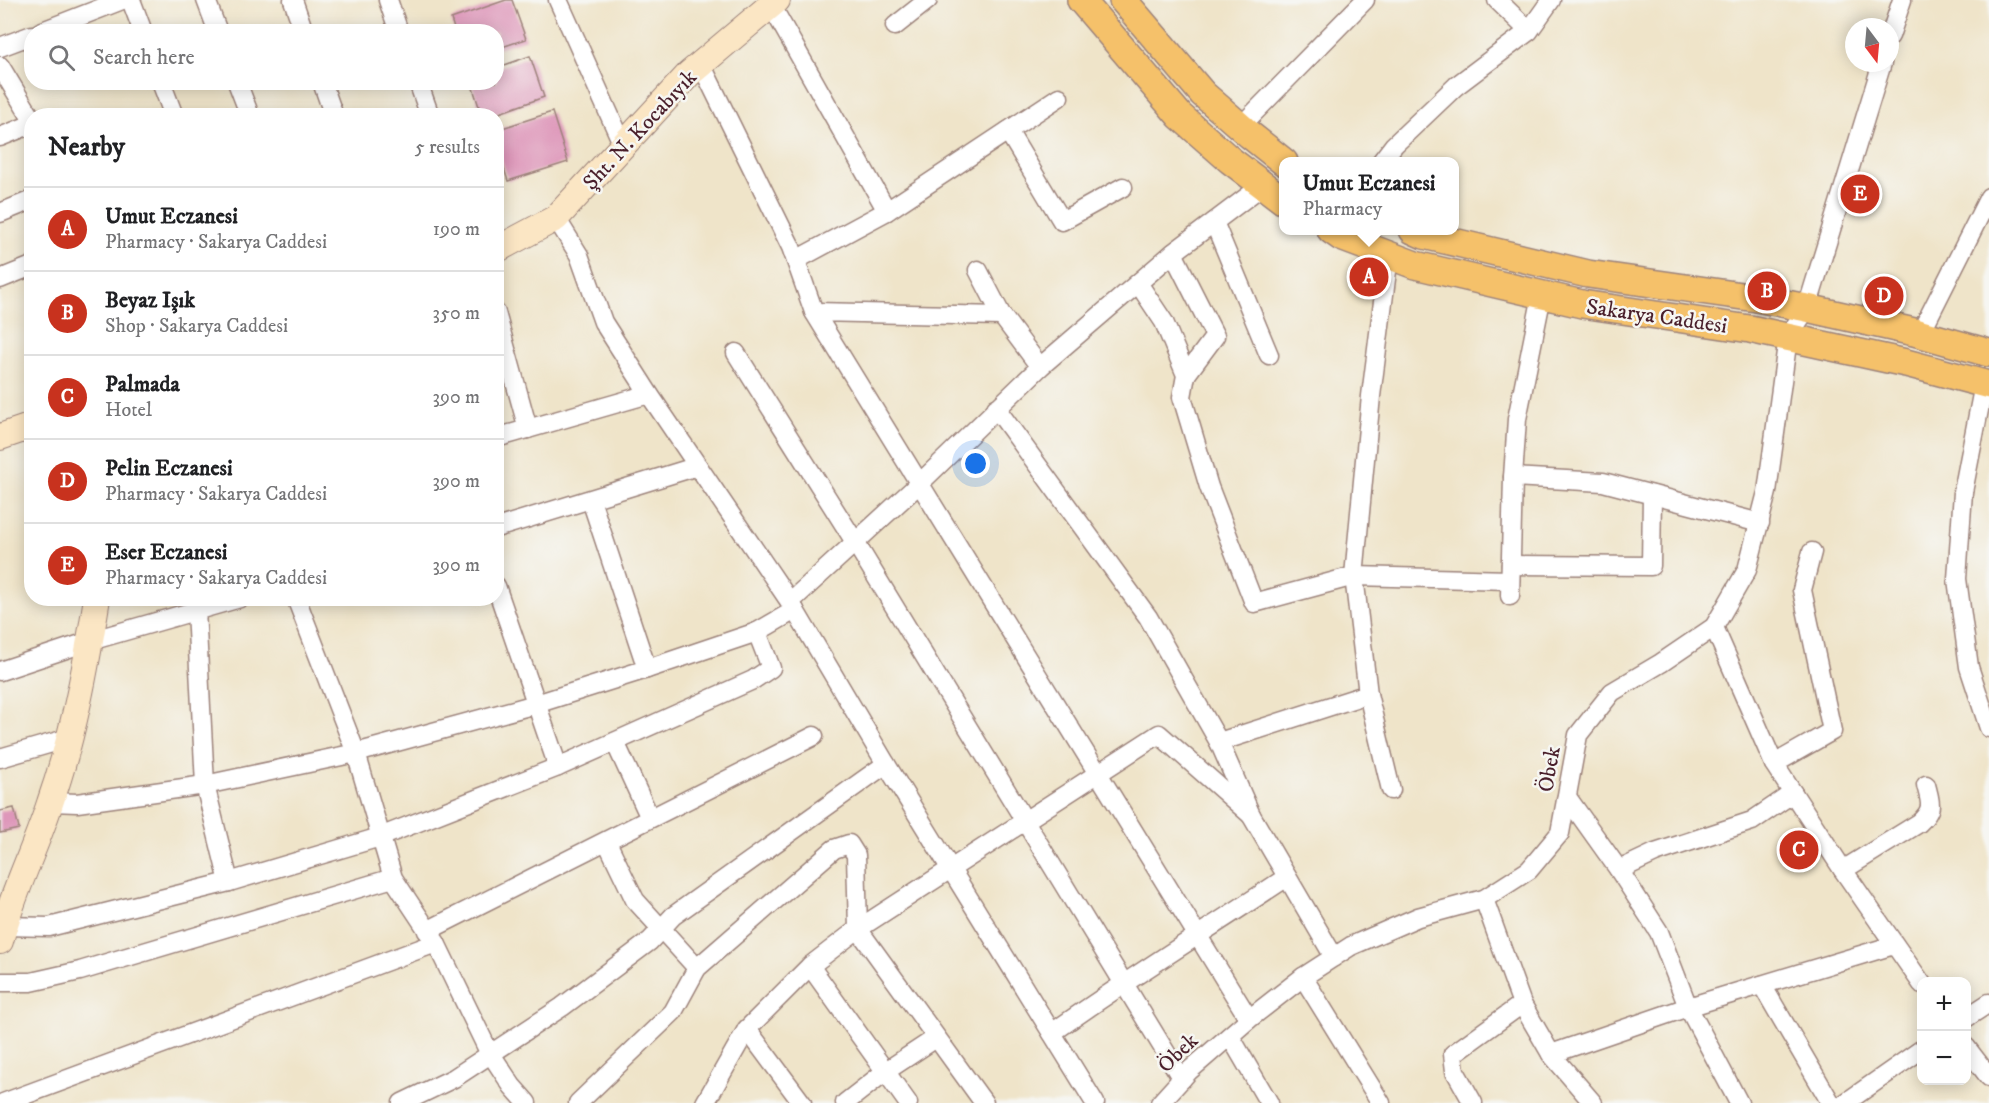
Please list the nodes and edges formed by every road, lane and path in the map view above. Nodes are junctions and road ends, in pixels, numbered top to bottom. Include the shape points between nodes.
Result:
1 (122, 0) edge
2 (131, 0) edge
3 (206, 0) edge
4 (293, 0) edge
5 (388, 0) edge
6 (558, 0) edge
7 (928, 0) edge
8 (1081, 0) edge
9 (1123, 0) edge
10 (1365, 0) edge
11 (1497, 0) edge
12 (1551, 0) edge
13 (1902, 0) edge
14 (774, 3) edge
15 (1896, 18) edge
16 (60, 24) edge
17 (139, 24) edge
18 (215, 24) edge
19 (301, 24) edge
20 (396, 24) edge
21 (895, 26) dead end
22 (1529, 31) junction
23 (24, 38) edge
24 (0, 47) edge
25 (701, 64) junction
26 (0, 66) edge
27 (1879, 72) edge
28 (164, 90) edge
29 (240, 90) edge
30 (325, 90) edge
31 (421, 90) edge
32 (1059, 97) dead end
33 (25, 108) edge
34 (171, 108) edge
35 (247, 108) edge
36 (331, 108) edge
37 (427, 108) edge
38 (24, 127) edge
39 (1240, 127) junction
40 (1008, 131) junction
41 (0, 137) edge
42 (623, 144) junction
43 (1384, 157) edge
44 (1279, 158) edge
45 (1124, 187) dead end
46 (1273, 193) edge
47 (1989, 197) edge
48 (24, 203) edge
49 (887, 211) junction
50 (0, 213) edge
51 (556, 218) junction
52 (1214, 222) junction
53 (1337, 235) edge
54 (1429, 235) edge
55 (504, 246) edge
56 (1173, 253) junction
57 (1389, 255) junction
58 (796, 260) junction
59 (24, 269) edge
60 (978, 270) dead end
61 (0, 279) edge
62 (1138, 283) junction
63 (1542, 295) junction
64 (1807, 308) junction
65 (814, 312) junction
66 (1002, 316) junction
67 (1920, 334) junction
68 (1788, 337) junction
69 (504, 343) edge
70 (736, 353) dead end
71 (1989, 353) edge
72 (1269, 355) dead end
73 (1040, 367) junction
74 (1186, 375) junction
75 (1987, 385) edge
76 (649, 394) junction
77 (996, 408) junction
78 (24, 429) edge
79 (528, 429) junction
80 (504, 436) edge
81 (0, 437) edge
82 (698, 466) junction
83 (1513, 477) junction
84 (920, 483) junction
85 (1652, 495) junction
86 (591, 500) junction
87 (1760, 523) junction
88 (504, 526) edge
89 (855, 542) junction
90 (1812, 552) dead end
91 (1354, 576) junction
92 (1510, 580) junction
93 (96, 606) edge
94 (211, 606) edge
95 (299, 606) edge
96 (503, 606) edge
97 (792, 606) junction
98 (196, 610) junction
99 (1714, 627) junction
100 (757, 632) junction
101 (90, 640) junction
102 (647, 669) junction
103 (0, 671) edge
104 (1368, 694) junction
105 (536, 704) junction
106 (1989, 728) edge
107 (814, 736) dead end
108 (69, 738) junction
109 (615, 742) junction
110 (1219, 742) junction
111 (356, 753) junction
112 (0, 758) edge
113 (886, 764) junction
114 (1774, 764) junction
115 (558, 767) junction
116 (1097, 774) junction
117 (205, 785) junction
118 (1926, 785) dead end
119 (1391, 790) dead end
120 (1793, 793) junction
121 (1567, 797) junction
122 (51, 802) junction
123 (1251, 815) junction
124 (650, 818) junction
125 (1025, 822) junction
126 (380, 837) junction
127 (607, 842) junction
128 (952, 869) junction
129 (1619, 870) junction
130 (1843, 870) junction
131 (1287, 877) junction
132 (393, 878) junction
133 (229, 882) junction
134 (1484, 899) junction
135 (858, 929) junction
136 (661, 931) junction
137 (2, 933) edge
138 (1198, 936) junction
139 (431, 937) junction
140 (1894, 945) junction
141 (1334, 957) junction
142 (810, 966) junction
143 (697, 968) junction
144 (1303, 977) junction
145 (1917, 977) edge
146 (0, 982) edge
147 (1123, 983) junction
148 (1762, 985) junction
149 (1989, 1003) edge
150 (1522, 1004) junction
151 (1688, 1007) junction
152 (1971, 1015) edge
153 (1249, 1019) junction
154 (747, 1029) junction
155 (1052, 1033) junction
156 (1230, 1036) junction
157 (936, 1038) junction
158 (1917, 1053) edge
159 (491, 1054) junction
160 (1551, 1054) junction
161 (1971, 1054) edge
162 (886, 1071) junction
163 (1989, 1077) edge
164 (1182, 1079) junction
165 (1162, 1102) edge
166 (1590, 1102) edge
167 (3, 1103) edge
168 (402, 1103) edge
169 (526, 1103) edge
170 (578, 1103) edge
171 (705, 1103) edge
172 (802, 1103) edge
173 (845, 1103) edge
174 (908, 1103) edge
175 (984, 1103) edge
176 (1095, 1103) edge
177 (1269, 1103) edge
178 (1381, 1103) edge
179 (1473, 1103) edge
180 (1739, 1103) edge
181 (1831, 1103) edge
182 (1845, 1103) edge

1 - 16 street
2 - 17 street
3 - 18 street
4 - 19 street
5 - 20 street
6 - 42 street
7 - 21 street
8 - 46 main road via 1180,116
9 - 39 main road via 1203,94
10 - 39 street
11 - 22 street
12 - 22 street
13 - 15 street
14 - 25 street, Şht. N. Kocabıyık
14 - 49 street
22 - 43 street via 1456,86
23 - 24 street
25 - 42 street, Şht. N. Kocabıyık
25 - 58 street
26 - 33 street
27 - 64 street, Öbek
28 - 34 street
29 - 35 street
30 - 36 street
31 - 37 street
32 - 40 street
38 - 41 street
39 - 44 main road
40 - 45 street via 1062,221
40 - 49 street
42 - 51 street, Şht. N. Kocabıyık
46 - 52 street
47 - 67 street
48 - 50 street
49 - 58 street
51 - 55 street, Şht. N. Kocabıyık
51 - 76 street via 579,255 603,322
52 - 56 street
52 - 72 street
53 - 57 main road, Sakarya Caddesi
54 - 64 main road, Sakarya Caddesi via 1588,274
56 - 62 street
56 - 74 street via 1215,336
57 - 63 main road, Sakarya Caddesi via 1415,265
57 - 91 street
58 - 65 street
59 - 61 street
60 - 66 street
62 - 73 street
62 - 74 street via 1164,322
63 - 68 main road, Sakarya Caddesi
63 - 83 street via 1517,419
64 - 67 main road, Sakarya Caddesi
64 - 68 street, Öbek
65 - 66 street
65 - 84 street
66 - 73 street
67 - 71 main road, Sakarya Caddesi
68 - 75 main road, Sakarya Caddesi
68 - 87 street, Öbek
69 - 79 street
70 - 89 street
73 - 77 street
74 - 91 street via 1182,397 1209,487 1254,603
75 - 106 street via 1963,492 1957,579 1969,667
76 - 79 street
76 - 82 street
77 - 84 street
77 - 110 street via 1148,617
78 - 81 street
79 - 80 street
82 - 86 street
82 - 97 street
83 - 85 street via 1603,482
83 - 92 street
84 - 89 street
84 - 116 street
85 - 87 street
85 - 92 street via 1652,566
86 - 88 street
86 - 102 street
87 - 99 street, Öbek via 1747,570
89 - 97 street
89 - 125 street
90 - 114 street via 1802,590 1832,731
91 - 92 street
91 - 104 street
93 - 101 street
94 - 98 street
95 - 111 street
96 - 105 street
97 - 100 street
97 - 113 street
98 - 101 street
98 - 117 street
99 - 114 street
99 - 121 street, Öbek via 1612,692 1578,735
100 - 102 street
100 - 109 street via 771,668 753,680
101 - 103 street
101 - 108 street
102 - 105 street
104 - 110 street
104 - 119 street
105 - 111 street
105 - 115 street
107 - 124 street
108 - 112 street
108 - 122 street
109 - 115 street
109 - 124 street
110 - 123 street
111 - 117 street
111 - 126 street
113 - 128 street
113 - 136 street via 673,916
114 - 120 street
115 - 126 street
116 - 123 street via 1159,734
116 - 125 street
116 - 138 street
117 - 122 street via 77,803
117 - 133 street
118 - 130 street via 1931,804 1929,814
120 - 129 street via 1752,821 1655,853
120 - 130 street
121 - 129 street
121 - 134 street, Öbek via 1560,833 1529,870
122 - 137 street
123 - 131 street
124 - 127 street
125 - 128 street
125 - 147 street
126 - 132 street
126 - 133 street
127 - 136 street via 635,900
127 - 139 street
128 - 135 street
128 - 155 street
129 - 151 street via 1659,932
130 - 140 street
131 - 138 street
131 - 141 street
132 - 139 street
132 - 146 street via 80,970 31,982
133 - 137 street via 49,927
134 - 141 street, Öbek via 1418,917
134 - 150 street
135 - 142 street
135 - 143 street via 856,855 849,844 834,849
135 - 157 street
136 - 143 street
136 - 159 street via 562,1007
138 - 147 street
138 - 153 street
139 - 159 street
139 - 167 street
140 - 145 street
140 - 148 street
141 - 144 street, Öbek
142 - 154 street
142 - 162 street
143 - 170 street via 673,1012
144 - 153 street, Öbek
144 - 178 street
147 - 155 street
147 - 164 street
148 - 151 street
148 - 181 street
149 - 152 street
150 - 160 street
150 - 179 street via 1453,1054 1455,1071
151 - 160 street
151 - 180 street
153 - 156 street, Öbek
154 - 171 street
154 - 172 street
155 - 176 street
156 - 164 street, Öbek
156 - 177 street
157 - 162 street
157 - 175 street
158 - 182 street
159 - 168 street via 454,1078
159 - 169 street
160 - 166 street
161 - 163 street
162 - 173 street
162 - 174 street
164 - 165 street, Öbek

